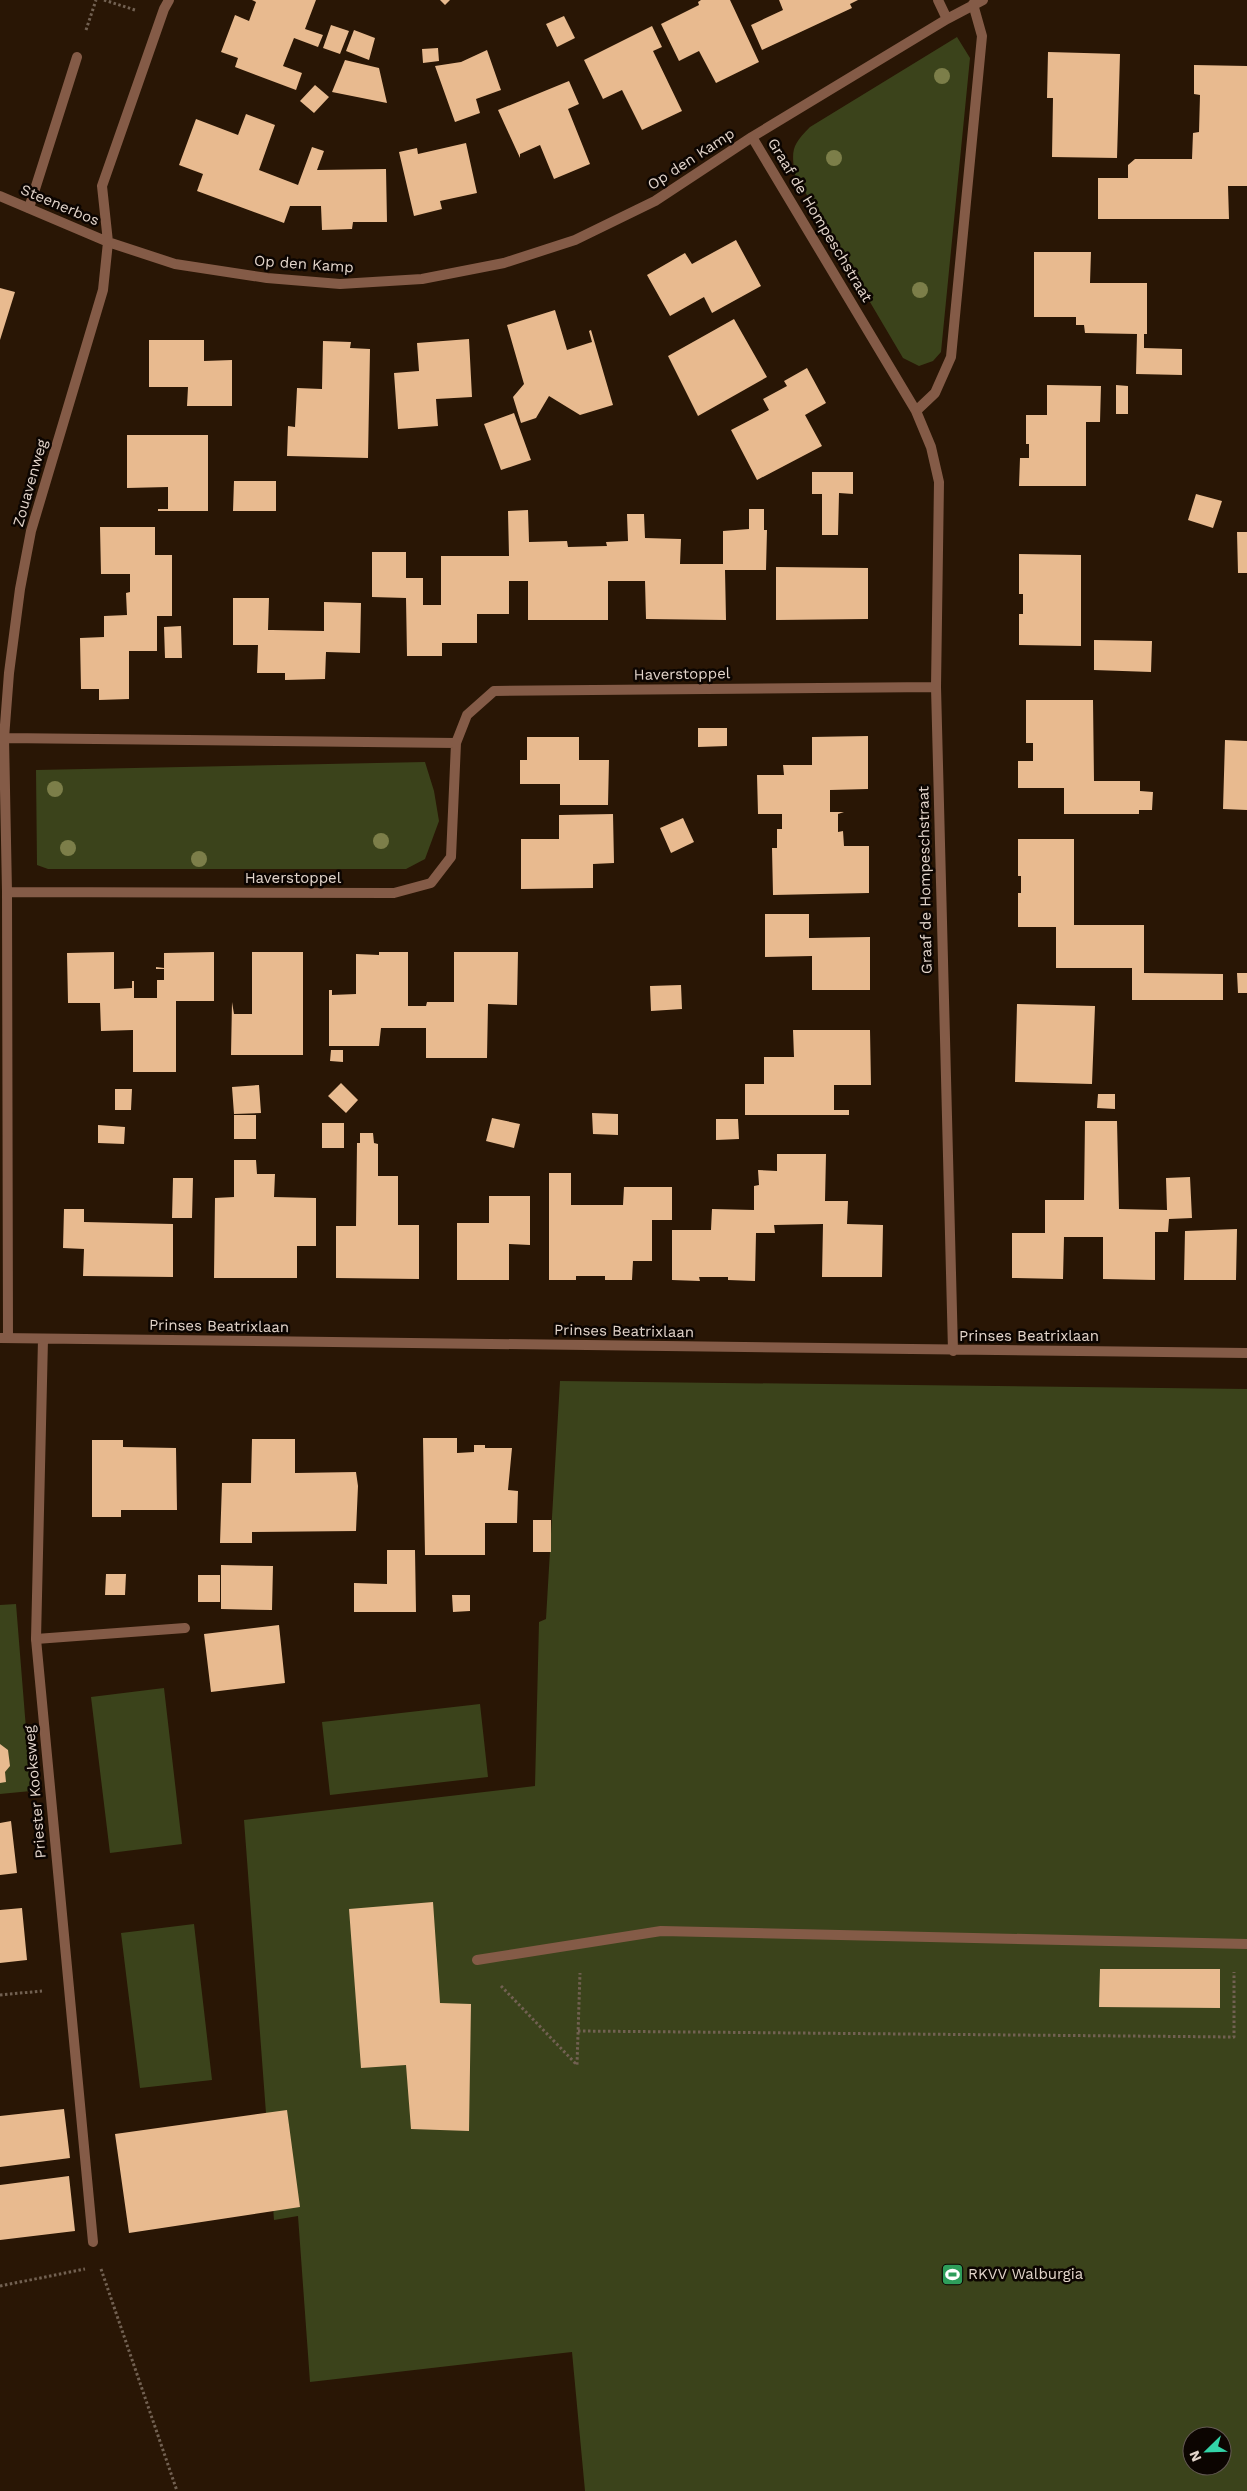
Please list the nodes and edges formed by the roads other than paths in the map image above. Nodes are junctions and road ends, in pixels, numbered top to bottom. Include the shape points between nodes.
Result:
1 (169, 0) edge
2 (938, 0) edge
3 (983, 0) edge
4 (973, 4) junction
5 (947, 19) junction
6 (77, 57) dead end
7 (752, 136) junction
8 (0, 196) edge
9 (29, 208) junction
10 (108, 242) junction
11 (916, 411) junction
12 (936, 687) junction
13 (4, 738) junction
14 (456, 743) junction
15 (7, 892) junction
16 (4, 1338) edge
17 (43, 1339) junction
18 (953, 1351) junction
19 (1247, 1353) edge
20 (185, 1628) dead end
21 (36, 1640) junction
22 (1247, 1944) edge
23 (477, 1960) road end
24 (93, 2242) road end

1 - 10 street via 102,186
2 - 5 street
3 - 4 street, Graaf de Hompeschstraat
4 - 5 street, Graaf de Hompeschstraat
4 - 11 street via 982,36 951,357 935,393
5 - 7 street, Graaf de Hompeschstraat
6 - 9 street
7 - 10 street, Op den Kamp via 655,201 575,240 504,263 422,279 340,284 267,278 175,264
7 - 11 street, Graaf de Hompeschstraat
8 - 9 street, Steenerbos
9 - 10 street, Steenerbos
10 - 13 street, Zouavenweg via 103,290 31,531 20,589
11 - 12 street, Graaf de Hompeschstraat via 931,447 940,482
12 - 14 street, Haverstoppel via 494,691 467,715
12 - 18 street, Graaf de Hompeschstraat
13 - 14 street
13 - 15 street, Zouavenweg
14 - 15 street, Haverstoppel via 451,857 431,883 394,893
15 - 16 street, Zouavenweg
16 - 17 street, Prinses Beatrixlaan
17 - 18 street, Prinses Beatrixlaan
17 - 21 street, Priester Kooksweg
18 - 19 street, Prinses Beatrixlaan
20 - 21 street
21 - 24 street, Priester Kooksweg
22 - 23 street via 661,1931

